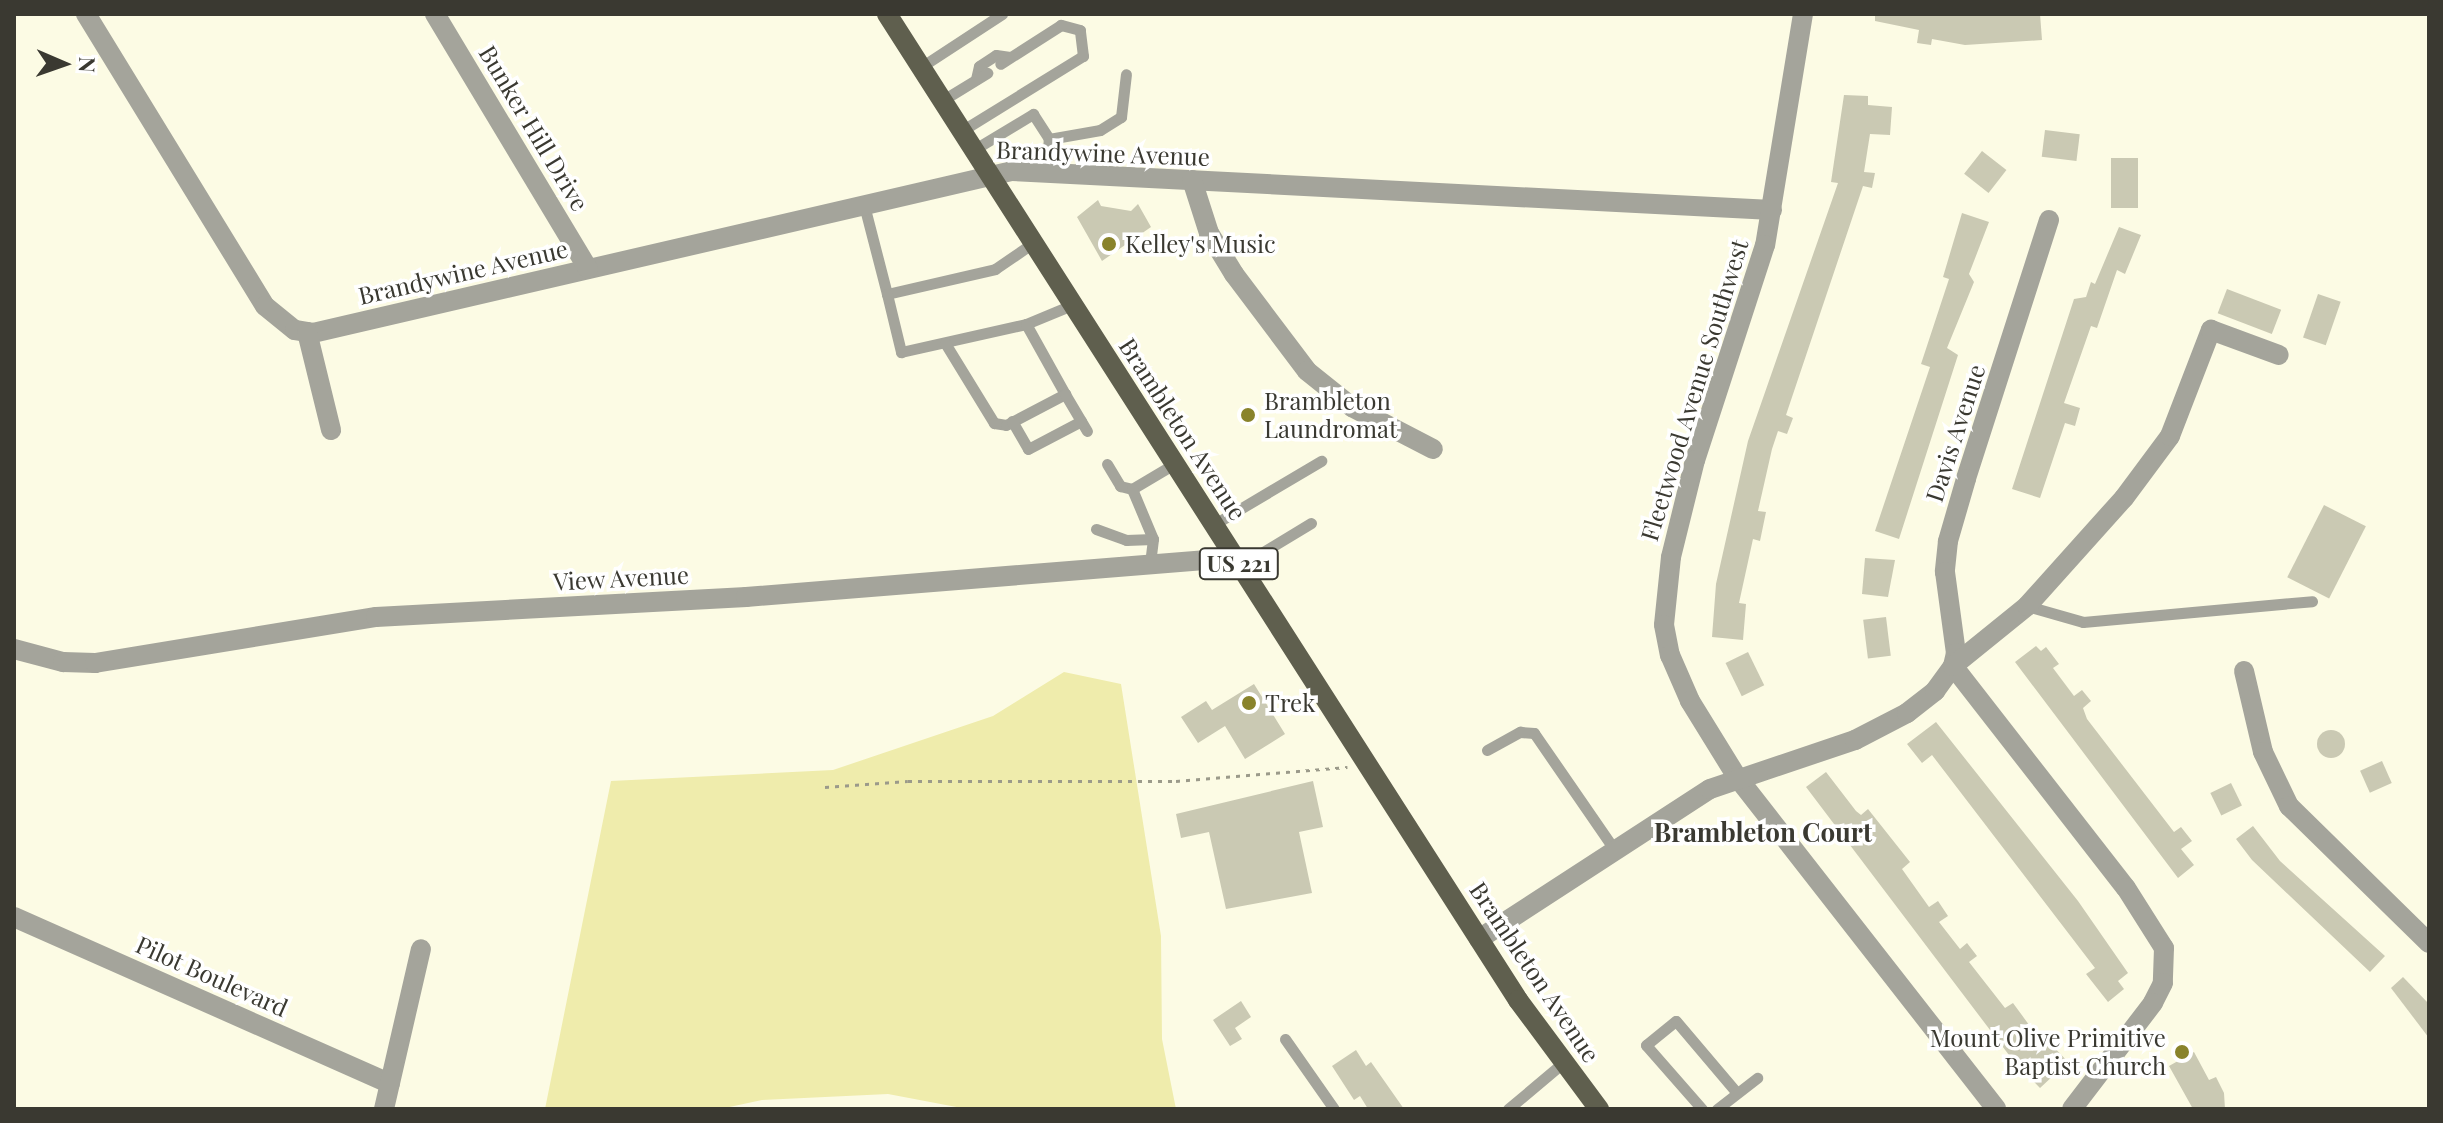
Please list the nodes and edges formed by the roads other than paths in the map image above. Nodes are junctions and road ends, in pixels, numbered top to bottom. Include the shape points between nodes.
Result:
1 (86, 14) edge
2 (435, 14) edge
3 (887, 14) edge
4 (1002, 14) edge
5 (1803, 14) edge
6 (1011, 57) junction
7 (1000, 64) dead end
8 (921, 67) junction
9 (1126, 74) dead end
10 (943, 100) junction
11 (963, 130) junction
12 (1049, 139) junction
13 (975, 149) junction
14 (1047, 172) junction
15 (990, 174) junction
16 (1192, 180) junction
17 (864, 205) junction
18 (1772, 210) junction
19 (2049, 220) dead end
20 (1033, 243) junction
21 (588, 269) junction
22 (887, 294) junction
23 (1072, 305) junction
24 (1026, 324) junction
25 (307, 332) junction
26 (945, 343) junction
27 (2279, 355) dead end
28 (1065, 394) junction
29 (1012, 421) junction
30 (331, 430) dead end
31 (1433, 449) dead end
32 (1321, 461) dead end
33 (1107, 464) dead end
34 (1174, 464) junction
35 (1132, 489) junction
36 (1311, 523) dead end
37 (1213, 525) junction
38 (1096, 529) dead end
39 (1153, 539) junction
40 (1237, 562) junction
41 (1150, 565) junction
42 (2312, 601) dead end
43 (2027, 606) junction
44 (14, 649) edge
45 (1953, 666) junction
46 (2244, 671) dead end
47 (1487, 750) dead end
48 (1737, 777) junction
49 (1614, 849) junction
50 (14, 917) edge
51 (1479, 939) junction
52 (2429, 943) edge
53 (421, 949) dead end
54 (1285, 1039) dead end
55 (1564, 1062) junction
56 (1757, 1078) dead end
57 (390, 1084) junction
58 (1737, 1093) junction
59 (384, 1109) edge
60 (1334, 1109) edge
61 (1508, 1109) edge
62 (1599, 1109) edge
63 (1702, 1109) edge
64 (1717, 1109) edge
65 (1996, 1109) edge
66 (2072, 1109) edge

1 - 25 street via 265,306 281,321
2 - 21 street, Bunker Hill Drive
3 - 8 main road, Brambleton Avenue / US 221
4 - 8 lane
5 - 18 street, Fleetwood Avenue Southwest
6 - 7 lane
6 - 10 lane via 996,55 979,66 981,76
6 - 11 lane via 1061,25 1080,30 1083,56
8 - 10 main road, Brambleton Avenue / US 221
9 - 12 lane via 1121,117 1100,130
10 - 11 main road, Brambleton Avenue / US 221
11 - 13 main road, Brambleton Avenue / US 221
12 - 13 lane via 1033,114
12 - 14 lane
13 - 15 main road, Brambleton Avenue / US 221
14 - 15 street, Brandywine Avenue
14 - 16 street, Brandywine Avenue
15 - 17 street, Brandywine Avenue
15 - 20 main road, Brambleton Avenue / US 221
16 - 18 street, Brandywine Avenue
16 - 31 street via 1209,233 1307,371 1352,407
17 - 21 street, Brandywine Avenue
17 - 22 lane
18 - 48 street, Fleetwood Avenue Southwest via 1695,460 1664,598 1664,625 1677,674
19 - 45 street, Davis Avenue via 1948,541
20 - 22 lane via 995,269
20 - 23 main road, Brambleton Avenue / US 221
21 - 25 street, Brandywine Avenue via 330,331
22 - 26 lane via 901,352
23 - 24 lane
23 - 34 main road, Brambleton Avenue / US 221
24 - 26 lane
24 - 28 lane
25 - 30 street
26 - 29 lane via 994,423
27 - 43 street via 2211,330 2163,445 2116,509
28 - 29 lane
28 - 29 lane via 1084,426 1028,449
32 - 37 lane
33 - 35 lane via 1120,486
34 - 35 lane
34 - 37 main road, Brambleton Avenue / US 221
35 - 39 lane
36 - 40 lane
37 - 40 main road, Brambleton Avenue / US 221
38 - 39 lane via 1126,540
39 - 41 lane
40 - 41 street, View Avenue
40 - 51 main road, Brambleton Avenue / US 221
41 - 44 street, View Avenue via 746,597 376,617 95,663 63,662
42 - 43 lane via 2083,622
43 - 45 street
45 - 48 street via 1935,691 1882,728
45 - 66 street via 2126,888 2164,948 2163,983 2153,1003
46 - 52 street via 2263,752 2289,806
47 - 49 lane via 1520,732 1534,733
48 - 49 street
48 - 65 street, Fleetwood Avenue Southwest
49 - 51 street
50 - 57 street, Pilot Boulevard
51 - 55 main road, Brambleton Avenue / US 221
53 - 57 street
54 - 60 lane
55 - 61 lane
55 - 62 main road, Brambleton Avenue / US 221
56 - 58 lane
57 - 59 street
58 - 63 lane via 1676,1021 1646,1045
58 - 64 lane

